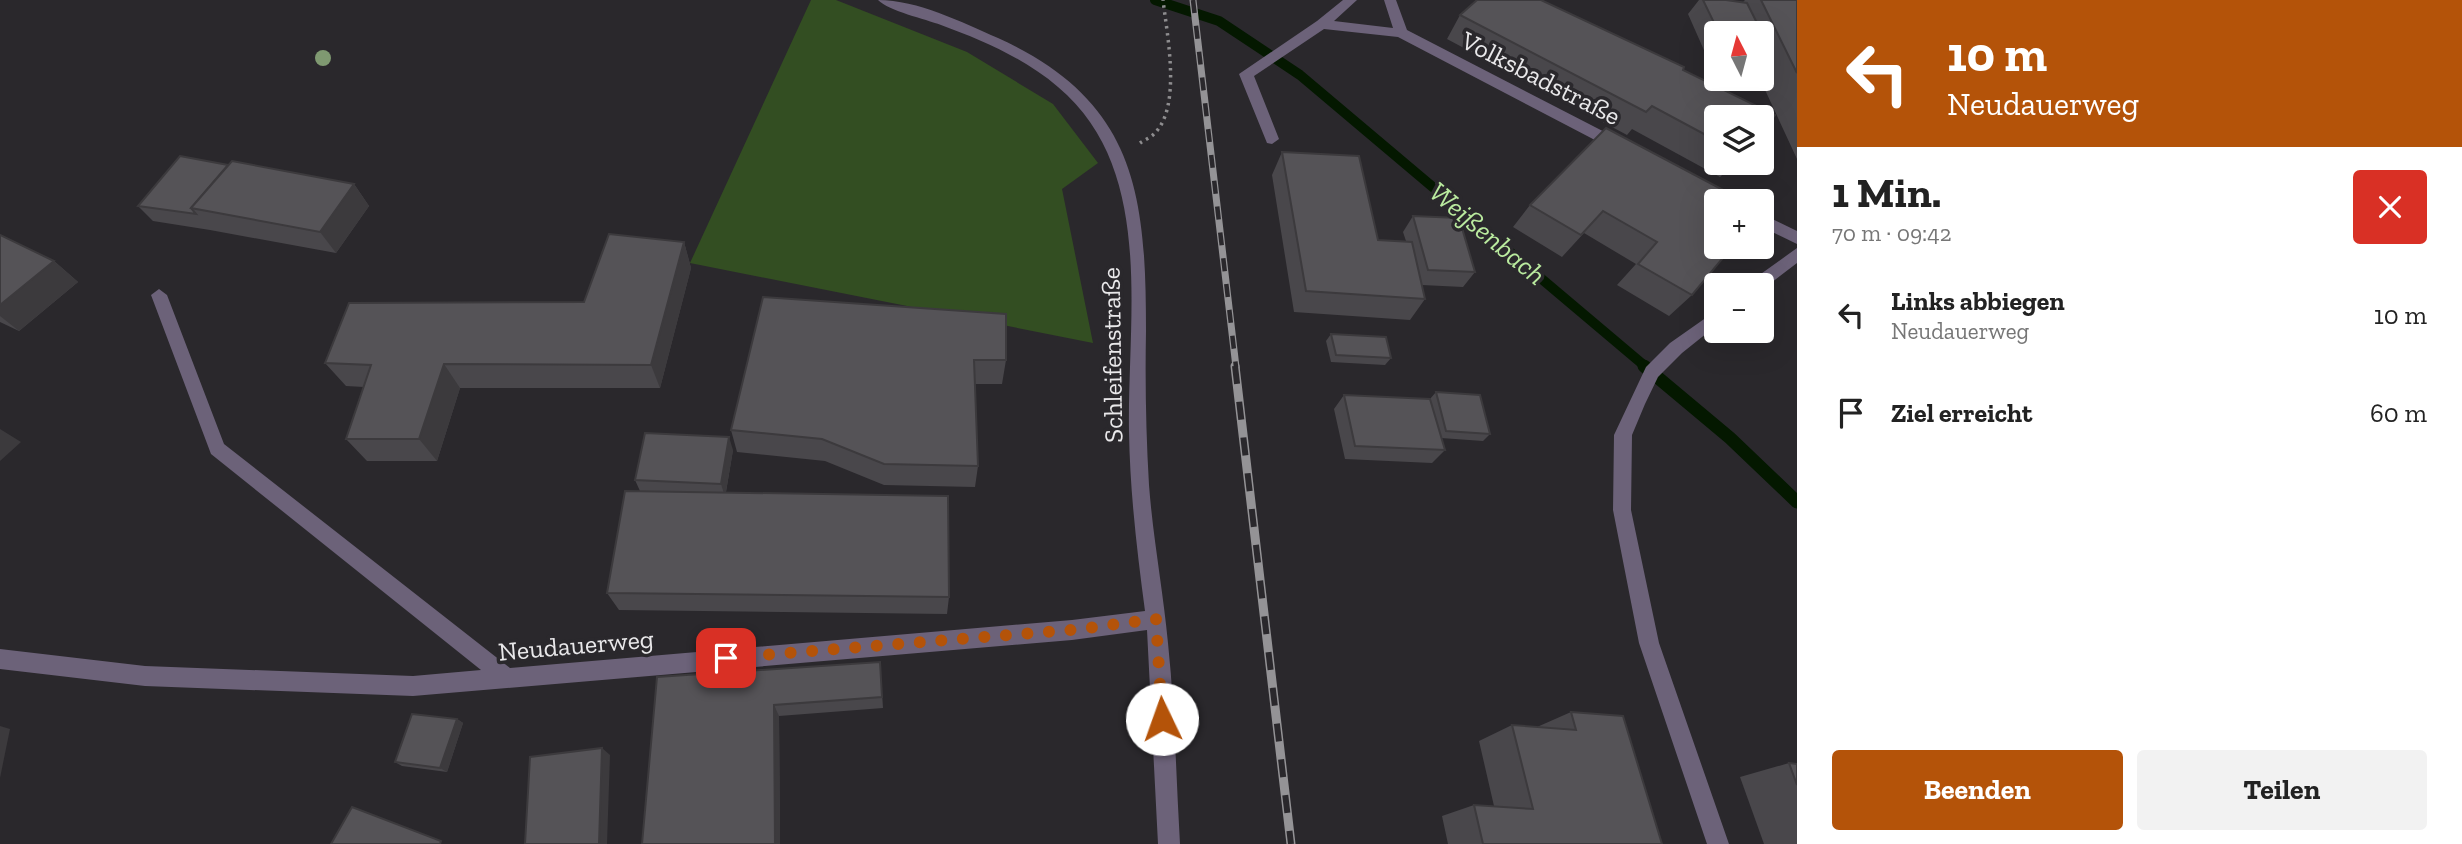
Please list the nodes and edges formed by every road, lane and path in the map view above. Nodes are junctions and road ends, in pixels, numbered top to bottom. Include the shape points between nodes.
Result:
1 (884, 0) edge
2 (1163, 0) edge
3 (1351, 0) edge
4 (1390, 0) edge
5 (1322, 24) junction
6 (1401, 33) junction
7 (1272, 139) dead end
8 (1136, 145) dead end
9 (1633, 153) edge
10 (1774, 226) edge
11 (1797, 238) edge
12 (1797, 254) edge
13 (1772, 273) edge
14 (159, 295) dead end
15 (1704, 326) edge
16 (1156, 619) junction
17 (0, 659) edge
18 (507, 678) junction
19 (1169, 844) edge
20 (1718, 844) edge

1 - 16 street, Schleifenstraße via 988,39 1043,69 1088,109 1116,153 1130,191 1138,243 1137,386 1143,523
2 - 8 path via 1169,104 1158,132
3 - 5 street
4 - 6 street
5 - 6 street
5 - 7 street via 1246,74
6 - 9 street, Volksbadstraße
10 - 11 street
12 - 13 street
14 - 18 street via 217,449
15 - 20 street via 1652,372 1636,404 1623,435 1622,510 1649,643
16 - 18 street, Neudauerweg
16 - 19 street, Schleifenstraße
17 - 18 street, Neudauerweg via 172,677 413,686

